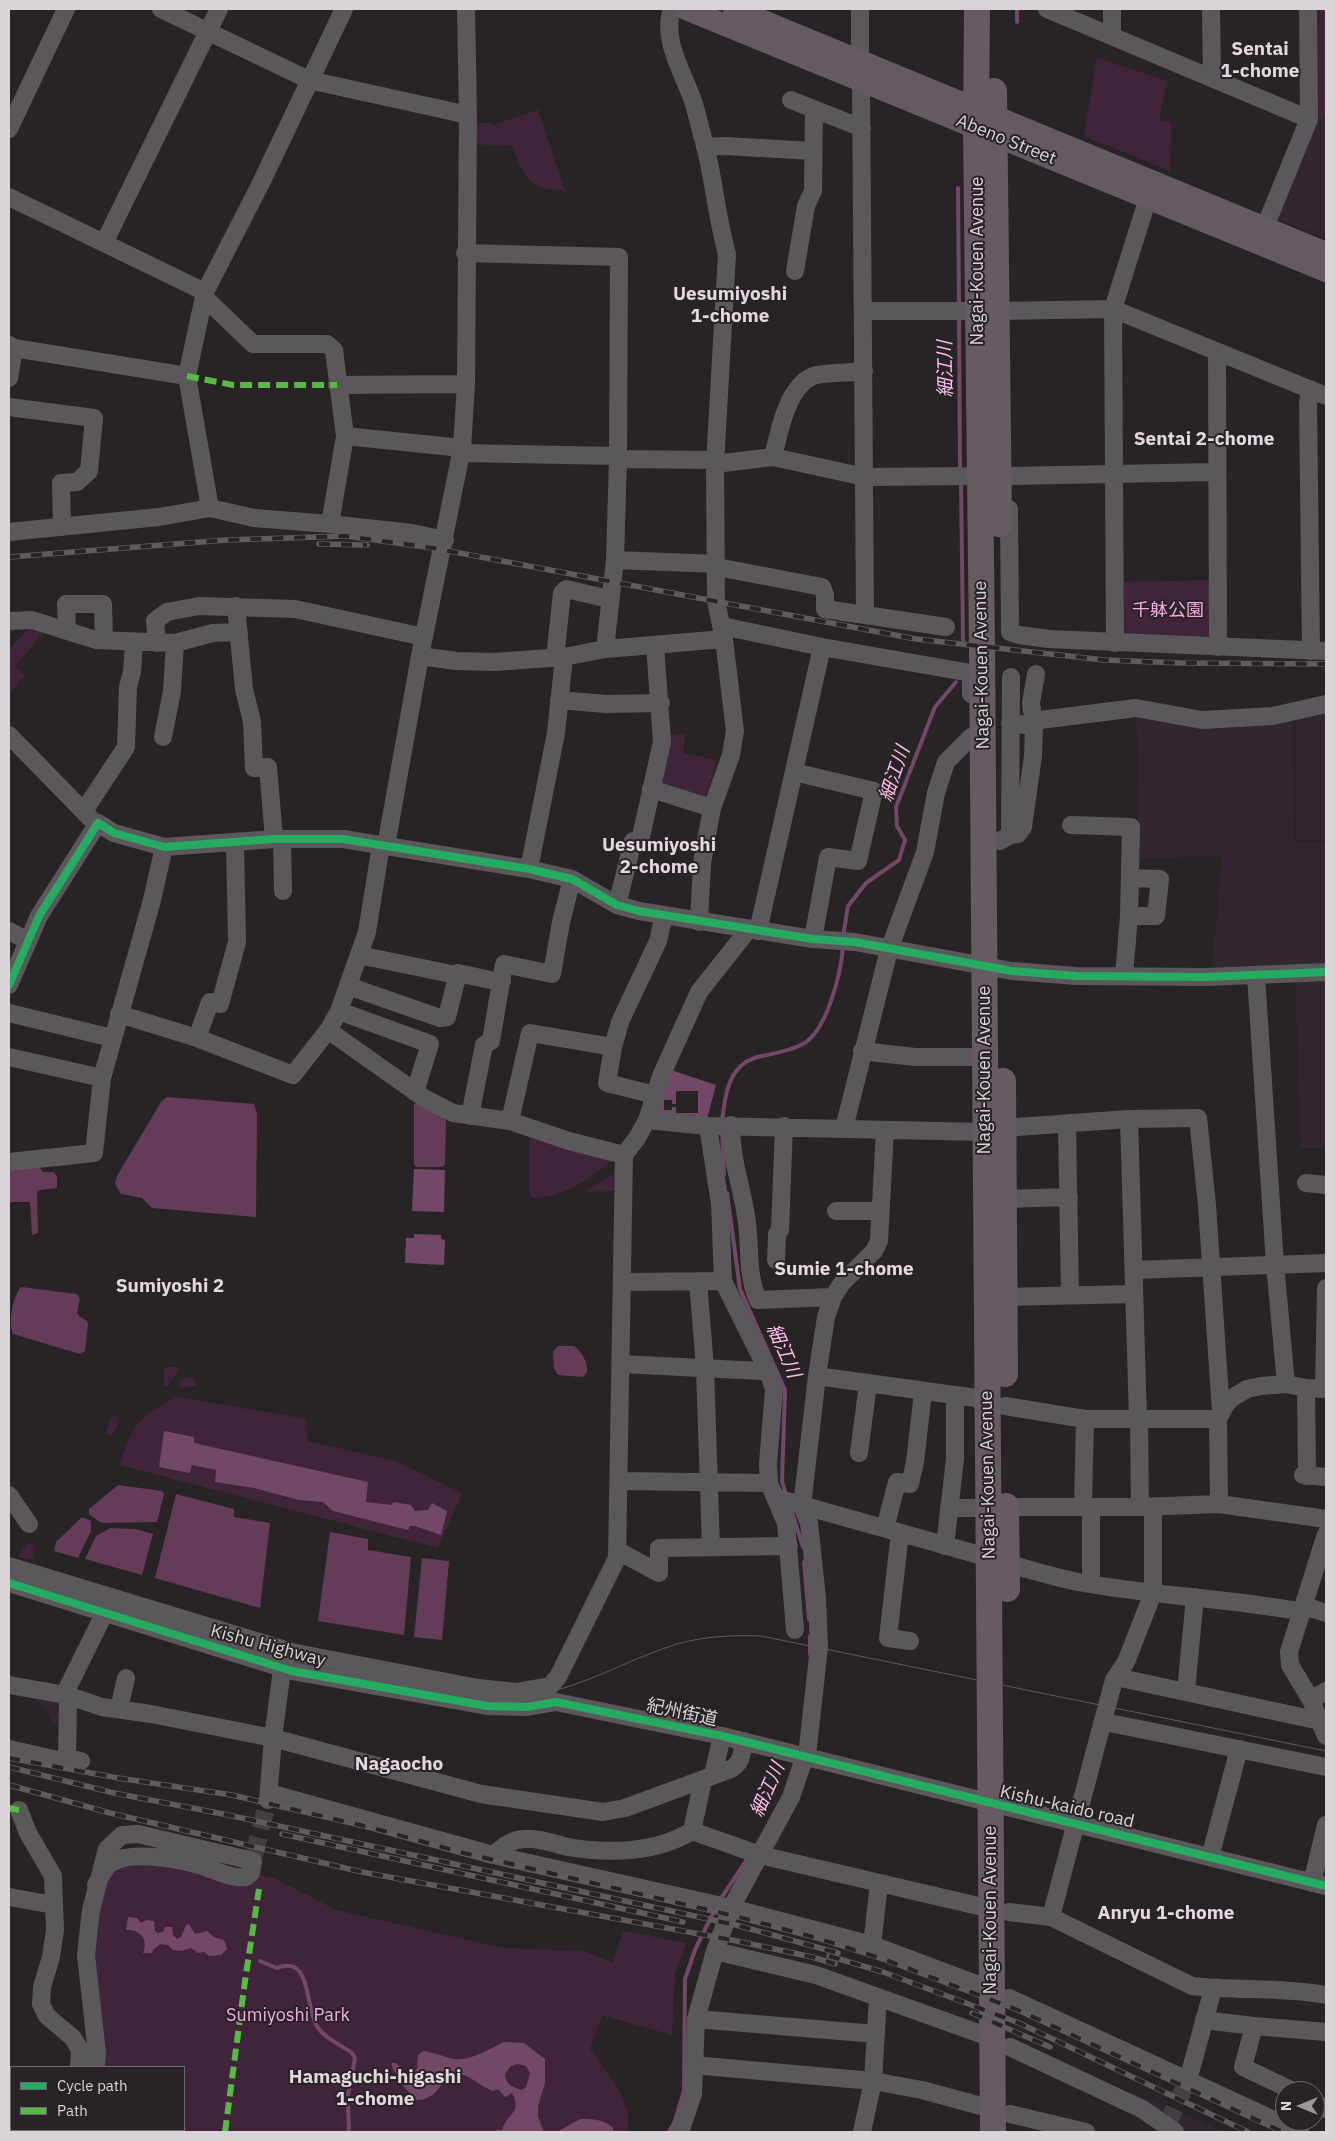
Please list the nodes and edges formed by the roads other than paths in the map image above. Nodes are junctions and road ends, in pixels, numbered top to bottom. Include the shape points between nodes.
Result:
1 (66, 9) edge
2 (161, 9) edge
3 (219, 9) edge
4 (344, 9) edge
5 (466, 9) edge
6 (672, 9) edge
7 (686, 9) edge
8 (734, 9) edge
9 (860, 9) edge
10 (977, 9) edge
11 (994, 9) edge
12 (1047, 9) edge
13 (1112, 9) edge
14 (1211, 9) edge
15 (1308, 9) edge
16 (208, 32) junction
17 (1112, 35) junction
18 (860, 71) junction
19 (1212, 77) junction
20 (309, 80) junction
21 (791, 100) dead end
22 (814, 109) junction
23 (468, 115) junction
24 (1309, 119) junction
25 (985, 122) junction
26 (862, 128) junction
27 (9, 129) edge
28 (705, 148) junction
29 (813, 151) junction
30 (9, 197) edge
31 (1148, 198) junction
32 (1264, 227) junction
33 (104, 243) junction
34 (465, 253) junction
35 (1326, 253) edge
36 (795, 271) dead end
37 (1326, 271) edge
38 (205, 295) junction
39 (1113, 309) junction
40 (863, 311) junction
41 (973, 311) junction
42 (11, 346) edge
43 (1217, 352) junction
44 (998, 371) junction
45 (864, 372) junction
46 (187, 376) junction
47 (9, 378) edge
48 (466, 384) junction
49 (337, 385) junction
50 (1318, 392) edge
51 (9, 407) edge
52 (345, 436) junction
53 (462, 451) junction
54 (618, 457) junction
55 (773, 457) junction
56 (715, 462) junction
57 (1216, 472) junction
58 (1114, 474) junction
59 (966, 476) junction
60 (1009, 476) junction
61 (865, 477) junction
62 (210, 508) junction
63 (330, 524) junction
64 (62, 527) junction
65 (9, 532) edge
66 (445, 540) junction
67 (615, 560) junction
68 (717, 565) junction
69 (609, 599) junction
70 (236, 606) junction
71 (865, 614) junction
72 (9, 621) edge
73 (946, 627) dead end
74 (66, 630) junction
75 (239, 632) junction
76 (723, 633) junction
77 (424, 636) junction
78 (104, 640) junction
79 (134, 642) junction
80 (166, 643) junction
81 (1115, 643) junction
82 (655, 645) junction
83 (822, 647) junction
84 (1218, 647) junction
85 (605, 649) junction
86 (1319, 651) edge
87 (420, 656) junction
88 (559, 657) junction
89 (1036, 674) dead end
90 (1011, 677) dead end
91 (559, 700) junction
92 (661, 703) junction
93 (1326, 704) edge
94 (1010, 723) junction
95 (1034, 726) junction
96 (9, 735) edge
97 (163, 737) dead end
98 (971, 737) junction
99 (794, 772) junction
100 (650, 789) junction
101 (712, 808) junction
102 (84, 811) junction
103 (98, 823) junction
104 (1071, 825) dead end
105 (278, 839) junction
106 (235, 842) junction
107 (998, 843) junction
108 (383, 846) junction
109 (164, 847) junction
110 (529, 869) junction
111 (1130, 878) junction
112 (572, 879) junction
113 (283, 891) dead end
114 (617, 905) junction
115 (664, 915) junction
116 (1129, 916) junction
117 (699, 922) junction
118 (753, 930) junction
119 (9, 931) edge
120 (813, 939) junction
121 (28, 940) junction
122 (889, 950) junction
123 (358, 956) junction
124 (993, 968) junction
125 (1326, 972) edge
126 (456, 975) junction
127 (1124, 976) junction
128 (1256, 976) junction
129 (502, 981) junction
130 (9, 985) edge
131 (348, 986) junction
132 (339, 1011) junction
133 (9, 1013) edge
134 (119, 1014) junction
135 (329, 1029) junction
136 (112, 1038) junction
137 (197, 1038) junction
138 (613, 1047) junction
139 (862, 1051) junction
140 (9, 1057) edge
141 (985, 1057) junction
142 (102, 1078) junction
143 (415, 1092) junction
144 (655, 1095) junction
145 (470, 1116) junction
146 (1129, 1119) junction
147 (647, 1120) junction
148 (510, 1121) junction
149 (1067, 1124) junction
150 (729, 1125) junction
151 (708, 1126) junction
152 (784, 1126) junction
153 (844, 1128) junction
154 (885, 1130) junction
155 (994, 1130) junction
156 (624, 1156) junction
157 (9, 1162) edge
158 (1306, 1183) dead end
159 (1326, 1184) edge
160 (1069, 1197) junction
161 (1004, 1199) junction
162 (836, 1211) dead end
163 (880, 1211) junction
164 (776, 1260) dead end
165 (1326, 1263) edge
166 (1275, 1264) junction
167 (1210, 1267) junction
168 (1134, 1270) junction
169 (723, 1281) junction
170 (623, 1282) junction
171 (698, 1282) junction
172 (1326, 1288) edge
173 (1134, 1294) junction
174 (1070, 1295) junction
175 (833, 1297) junction
176 (1004, 1297) junction
177 (1326, 1301) edge
178 (621, 1364) junction
179 (705, 1368) junction
180 (762, 1371) dead end
181 (817, 1376) junction
182 (868, 1384) junction
183 (1286, 1384) junction
184 (1306, 1388) junction
185 (1325, 1388) edge
186 (923, 1392) junction
187 (955, 1396) junction
188 (996, 1405) junction
189 (1220, 1416) junction
190 (1085, 1419) junction
191 (1139, 1419) junction
192 (859, 1453) dead end
193 (1326, 1477) edge
194 (619, 1481) junction
195 (708, 1482) junction
196 (773, 1491) junction
197 (9, 1495) edge
198 (1219, 1504) junction
199 (802, 1506) junction
200 (997, 1507) junction
201 (1087, 1507) junction
202 (1146, 1507) junction
203 (949, 1508) junction
204 (1326, 1520) edge
205 (29, 1524) dead end
206 (893, 1531) junction
207 (1326, 1534) edge
208 (789, 1546) junction
209 (945, 1546) junction
210 (711, 1547) junction
211 (618, 1550) junction
212 (997, 1562) junction
213 (9, 1566) edge
214 (9, 1583) edge
215 (1091, 1584) junction
216 (1153, 1593) junction
217 (1194, 1597) junction
218 (1303, 1609) junction
219 (105, 1612) junction
220 (1326, 1613) edge
221 (795, 1630) dead end
222 (910, 1641) dead end
223 (287, 1651) junction
224 (282, 1669) junction
225 (1116, 1677) junction
226 (126, 1678) dead end
227 (9, 1684) edge
228 (1186, 1691) junction
229 (1326, 1691) edge
230 (553, 1694) junction
231 (66, 1695) junction
232 (1311, 1700) junction
233 (119, 1709) junction
234 (1102, 1724) junction
235 (1323, 1729) edge
236 (722, 1736) junction
237 (273, 1738) junction
238 (744, 1741) junction
239 (1239, 1749) junction
240 (9, 1750) edge
241 (799, 1755) junction
242 (1326, 1767) edge
243 (708, 1777) junction
244 (999, 1806) junction
245 (19, 1810) dead end
246 (1075, 1823) junction
247 (1326, 1826) edge
248 (692, 1831) junction
249 (151, 1836) junction
250 (754, 1853) junction
251 (493, 1855) junction
252 (148, 1857) junction
253 (1210, 1858) junction
254 (879, 1884) junction
255 (96, 1885) junction
256 (1319, 1885) edge
257 (9, 1897) edge
258 (54, 1905) junction
259 (722, 1906) junction
260 (1000, 1910) junction
261 (1051, 1917) junction
262 (872, 1945) junction
263 (715, 1951) junction
264 (1213, 1988) junction
265 (1001, 1994) junction
266 (1326, 1995) edge
267 (878, 1998) junction
268 (696, 2019) junction
269 (1204, 2020) junction
270 (1254, 2026) junction
271 (1326, 2032) edge
272 (876, 2034) junction
273 (1001, 2042) junction
274 (693, 2065) junction
275 (79, 2066) edge
276 (96, 2066) edge
277 (1188, 2080) junction
278 (873, 2081) junction
279 (1275, 2083) edge
280 (1001, 2122) edge
281 (1168, 2130) edge
282 (1079, 2131) edge
283 (680, 2132) edge
284 (862, 2132) edge
285 (1300, 2132) edge

1 - 27 street
2 - 16 street
3 - 16 street
4 - 20 street
5 - 23 street
6 - 28 street via 670,31 673,50 694,105
7 - 18 main road, Abeno Street
8 - 18 main road, Abeno Street
9 - 18 street
10 - 25 highway, Nagai-Kouen Avenue
11 - 25 highway, Nagai-Kouen Avenue
12 - 17 street
13 - 17 street
14 - 19 street
15 - 24 street
16 - 20 street
16 - 33 street
17 - 19 street
18 - 25 main road, Abeno Street
18 - 26 street
19 - 24 street
20 - 23 street
20 - 38 street
21 - 22 street
22 - 26 street
22 - 29 street
23 - 34 street
24 - 32 street
25 - 31 main road, Abeno Street
25 - 32 main road, Abeno Street
25 - 41 highway, Nagai-Kouen Avenue
26 - 40 street
28 - 29 street via 725,146
28 - 56 street via 727,254
29 - 36 street via 813,191 806,206
30 - 33 street
31 - 37 main road, Abeno Street
31 - 39 street
32 - 35 main road, Abeno Street
33 - 38 street
34 - 48 street
34 - 54 street via 619,257
38 - 46 street
38 - 49 street via 253,344 327,344 334,350
39 - 41 street
39 - 43 street
39 - 58 street
40 - 41 street
40 - 45 street
41 - 44 highway, Nagai-Kouen Avenue
41 - 59 highway, Nagai-Kouen Avenue
42 - 46 street
42 - 47 street
43 - 50 street
43 - 57 street
44 - 60 street via 1008,379
44 - 107 highway, Nagai-Kouen Avenue
45 - 55 street via 814,376 797,388 783,418
45 - 61 street
46 - 62 street
48 - 49 street
48 - 53 street
49 - 52 street
50 - 86 street via 1308,403
51 - 64 street via 94,418 89,471 78,482 61,482
52 - 53 street
52 - 63 street
53 - 54 street
53 - 66 street
54 - 56 street
54 - 67 street
55 - 56 street
55 - 61 street
56 - 68 street
57 - 58 street
57 - 84 street
58 - 60 street
58 - 81 street
59 - 61 street
59 - 107 highway, Nagai-Kouen Avenue
60 - 81 street via 1010,632 1019,636
61 - 71 street
62 - 63 street via 254,518
62 - 64 street
63 - 66 street
64 - 65 street
66 - 77 street
67 - 68 street
67 - 69 street
68 - 71 street via 822,587 825,609
68 - 76 street via 716,601
69 - 85 street
69 - 88 street via 566,589 562,593
70 - 75 street
70 - 77 street via 295,609
70 - 80 street via 199,606 167,612 155,621
71 - 73 street
72 - 74 street via 32,620
74 - 78 street
74 - 78 street via 66,604 103,604
75 - 80 street via 213,632
75 - 105 street via 244,689 252,722 254,768 268,767
76 - 82 street
76 - 83 street
76 - 101 street via 735,731 731,755
77 - 87 street
78 - 79 street
79 - 80 street
79 - 102 street via 126,747
80 - 97 street via 172,691
81 - 84 street
82 - 85 street
82 - 92 street
83 - 98 street via 971,673
83 - 99 street
84 - 86 street
85 - 88 street
87 - 88 street via 494,662
87 - 108 street
88 - 91 street
89 - 95 street via 1031,703
90 - 94 street
91 - 92 street via 606,704
91 - 110 street via 556,733
92 - 100 street via 662,742
93 - 95 street via 1272,716 1202,720 1136,708 1040,720
94 - 95 street
94 - 107 street
95 - 107 street via 1023,827 1018,834
96 - 102 street
98 - 107 street via 973,847
98 - 122 street via 946,762 936,793 926,852
99 - 118 street
99 - 120 street via 874,791 858,861 828,856
100 - 101 street
100 - 114 street via 640,841 633,841
101 - 117 street via 702,863
102 - 103 street
103 - 109 street via 114,834
103 - 121 street via 39,916
104 - 111 street via 1131,827
105 - 106 street
105 - 108 street via 343,839
105 - 113 street
106 - 109 street
106 - 137 street via 237,942 220,1004 210,1002
107 - 124 highway, Nagai-Kouen Avenue
108 - 110 street
108 - 123 street via 367,932
109 - 134 street
110 - 112 street
111 - 116 street
111 - 116 street via 1160,879 1156,916
112 - 114 street
112 - 129 street via 560,922 552,974 504,964
114 - 115 street
115 - 117 street
115 - 138 street via 658,941 620,1022
116 - 127 street
117 - 118 street
118 - 120 street
118 - 144 street via 699,992
119 - 121 street
120 - 122 street via 847,941
121 - 130 street
122 - 124 street
122 - 139 street
123 - 126 street
123 - 131 street
124 - 127 street via 1076,976
124 - 141 highway, Nagai-Kouen Avenue
124 - 155 highway, Nagai-Kouen Avenue
125 - 128 street
126 - 129 street
126 - 131 street via 447,1017 440,1018
127 - 128 street
128 - 166 street
129 - 145 street via 491,1041 484,1045
131 - 132 street
132 - 135 street
132 - 143 street via 430,1044
133 - 136 street
134 - 136 street
134 - 137 street
135 - 137 street via 293,1075
135 - 143 street
136 - 142 street
138 - 144 street via 607,1083
138 - 148 street via 530,1033
139 - 141 street via 915,1057
139 - 153 street
140 - 142 street
141 - 155 highway, Nagai-Kouen Avenue
142 - 157 street via 94,1153
143 - 145 street via 453,1113
144 - 147 street
145 - 148 street
146 - 149 street
146 - 167 street via 1198,1118
146 - 168 street
147 - 151 street
147 - 156 street
148 - 156 street
149 - 155 street
149 - 160 street
150 - 151 street
150 - 152 street
150 - 175 street via 731,1150 749,1233 751,1284 758,1300
151 - 169 street via 720,1204
152 - 153 street
152 - 164 street
153 - 154 street
154 - 155 street
154 - 163 street
155 - 161 highway, Nagai-Kouen Avenue
155 - 188 highway, Nagai-Kouen Avenue
156 - 170 street
158 - 159 street
160 - 161 street
160 - 174 street
161 - 176 highway, Nagai-Kouen Avenue
162 - 163 street
163 - 175 street via 877,1246
165 - 166 street
166 - 167 street
166 - 183 street
167 - 168 street
167 - 189 street
168 - 173 street
169 - 171 street
169 - 196 street via 774,1388 768,1464
170 - 171 street
170 - 178 street
171 - 179 street
172 - 177 street
173 - 174 street
173 - 191 street
174 - 176 street
175 - 181 street via 824,1325
176 - 188 highway, Nagai-Kouen Avenue
177 - 185 street
178 - 179 street
178 - 194 street
179 - 180 street
179 - 195 street
181 - 182 street
181 - 199 street
182 - 186 street
182 - 192 street
183 - 184 street
183 - 189 street via 1247,1389 1232,1398
184 - 185 street
184 - 193 street via 1305,1475
186 - 187 street
186 - 206 street via 915,1462 910,1484 898,1482
187 - 188 street via 976,1398
187 - 203 street via 955,1459
188 - 190 street
188 - 200 highway, Nagai-Kouen Avenue
189 - 191 street
189 - 198 street
190 - 191 street
190 - 201 street
191 - 202 street
194 - 195 street
194 - 211 street
195 - 196 street
195 - 210 street
196 - 199 street
196 - 208 street via 786,1523
197 - 205 street
198 - 202 street
198 - 204 street
199 - 206 street
199 - 241 street via 809,1522 819,1647
200 - 201 street
200 - 203 street
200 - 212 highway, Nagai-Kouen Avenue
201 - 202 street
201 - 215 street
202 - 216 street
203 - 209 street
206 - 209 street
206 - 222 street via 888,1638
207 - 218 street
208 - 210 street
208 - 221 street
209 - 212 street
210 - 211 street via 659,1548 659,1573
211 - 230 street via 606,1583 558,1676
212 - 215 street
212 - 244 highway, Nagai-Kouen Avenue
213 - 223 street, Kishu Highway
214 - 219 street, Kishu Highway
215 - 216 street
216 - 217 street
216 - 225 street via 1126,1662
217 - 218 street
217 - 228 street
218 - 220 street
218 - 232 street via 1289,1652 1290,1665
219 - 224 street, Kishu Highway
219 - 231 street via 66,1689
223 - 224 street
223 - 230 street, Kishu Highway via 478,1688
224 - 230 street, Kishu Highway via 487,1706 527,1707
224 - 237 street
225 - 228 street
225 - 234 street
226 - 233 street
227 - 231 street
228 - 235 street
229 - 232 street
230 - 236 street, 紀州街道
231 - 233 street via 102,1708
231 - 240 street via 74,1760
232 - 235 street
233 - 237 street
234 - 239 street via 1109,1722
234 - 246 street
236 - 238 street, 紀州街道
236 - 243 street
237 - 243 street via 481,1794 603,1812 625,1808
237 - 251 street via 269,1797
238 - 241 street, 紀州街道
238 - 243 street via 737,1766
239 - 242 street
239 - 253 street
241 - 244 street, Kishu-kaido road
241 - 250 street via 791,1797
243 - 248 street
244 - 246 street, Kishu-kaido road
244 - 260 highway, Nagai-Kouen Avenue
245 - 258 street via 28,1833 53,1876
246 - 253 street, Kishu-kaido road
246 - 261 street
247 - 256 street
248 - 250 street
248 - 251 street via 680,1838 642,1849 591,1851 524,1838 510,1842
249 - 252 street via 141,1846
249 - 252 street via 254,1858 251,1873 246,1878 238,1878 201,1865
249 - 255 street via 122,1835 107,1849
250 - 254 street
250 - 259 street
251 - 259 street
252 - 255 street via 124,1858 110,1864
253 - 256 street, Kishu-kaido road
254 - 260 street
254 - 262 street
255 - 276 street via 86,1955
257 - 258 street
258 - 275 street via 55,1930 41,2004 47,2016 73,2038 80,2050
259 - 262 street
259 - 263 street
260 - 261 street
260 - 265 highway, Nagai-Kouen Avenue
261 - 264 street via 1192,1986
262 - 265 street
263 - 267 street via 816,1976
263 - 268 street
264 - 266 street via 1297,1990
264 - 269 street
265 - 273 highway, Nagai-Kouen Avenue
265 - 277 street
267 - 272 street
267 - 273 street
268 - 272 street
268 - 274 street
269 - 270 street
269 - 277 street
270 - 271 street
270 - 279 street via 1243,2067
272 - 278 street
273 - 280 highway, Nagai-Kouen Avenue
273 - 281 street via 1142,2109
274 - 278 street
274 - 283 street via 693,2094
277 - 285 street
278 - 280 street via 922,2090
278 - 284 street
280 - 282 street

